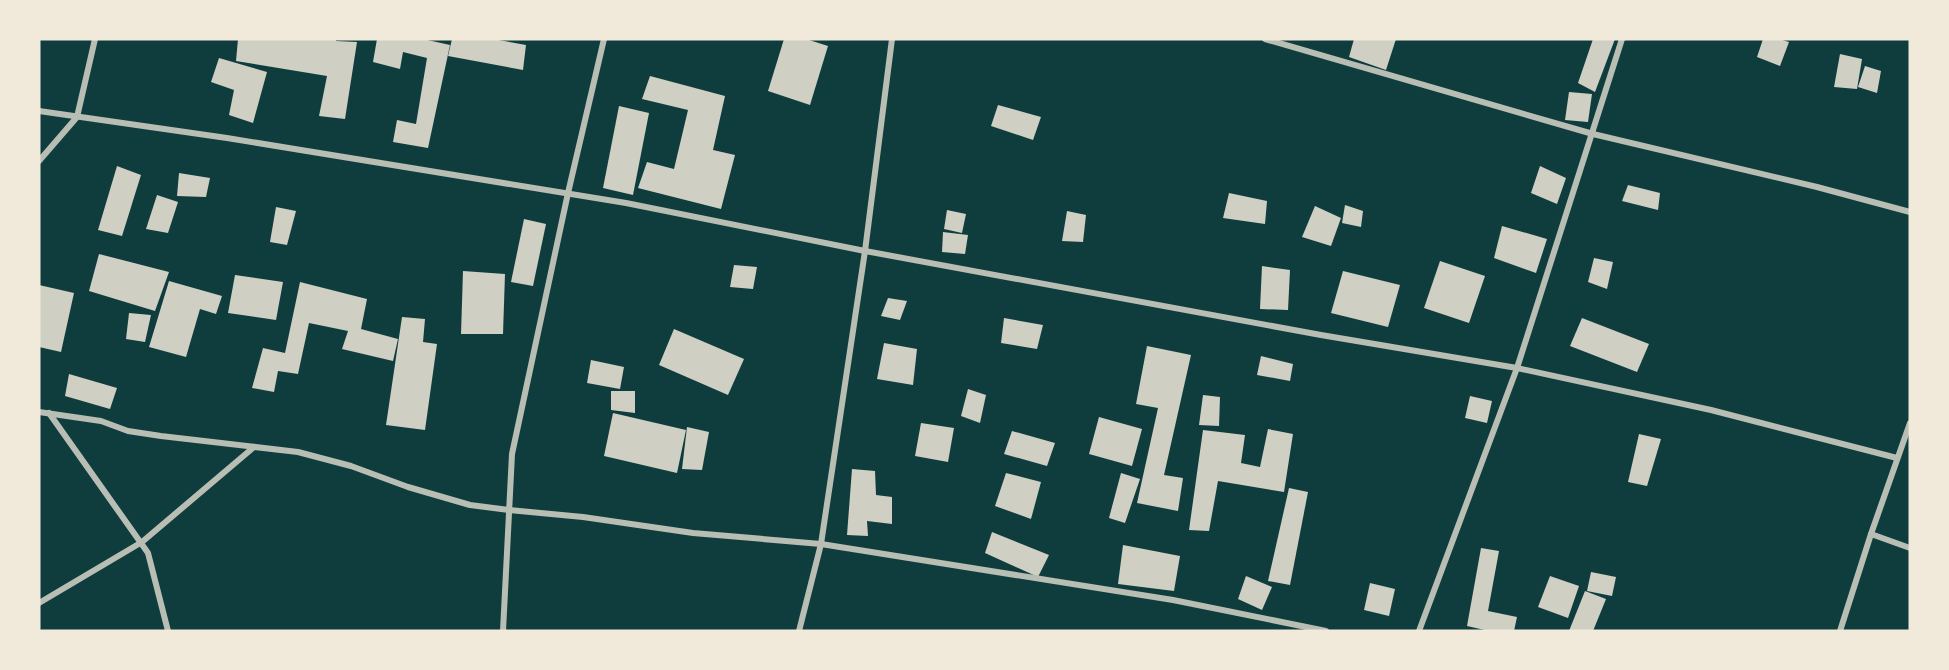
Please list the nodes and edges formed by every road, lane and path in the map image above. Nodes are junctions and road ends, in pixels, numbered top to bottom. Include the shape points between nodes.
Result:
1 (95, 39) edge
2 (604, 39) edge
3 (892, 39) edge
4 (1265, 39) edge
5 (1622, 39) edge
6 (39, 111) edge
7 (77, 117) junction
8 (1593, 134) junction
9 (39, 161) edge
10 (567, 194) junction
11 (1910, 212) edge
12 (865, 251) junction
13 (1516, 368) junction
14 (39, 412) edge
15 (49, 413) junction
16 (1910, 423) edge
17 (254, 447) junction
18 (1898, 458) junction
19 (509, 510) junction
20 (1871, 534) junction
21 (142, 542) junction
22 (821, 544) junction
23 (1910, 548) edge
24 (39, 603) edge
25 (168, 631) edge
26 (503, 631) edge
27 (799, 631) edge
28 (1326, 631) edge
29 (1419, 631) edge
30 (1839, 631) edge

1 - 7 street
2 - 10 street
3 - 12 street
4 - 8 street
5 - 8 street
6 - 7 street
7 - 9 street
7 - 10 street
8 - 11 street
8 - 13 street
10 - 12 street
10 - 19 street via 512,454
12 - 13 street
12 - 22 street
13 - 18 street via 1711,410
13 - 29 street
14 - 15 street
15 - 17 street via 101,421 128,431
15 - 21 street
16 - 18 street
17 - 19 street via 298,452 470,505
17 - 21 street
18 - 20 street
19 - 22 street
19 - 26 street
20 - 23 street
20 - 30 street
21 - 24 street
21 - 25 street
22 - 27 street
22 - 28 street via 1173,600

